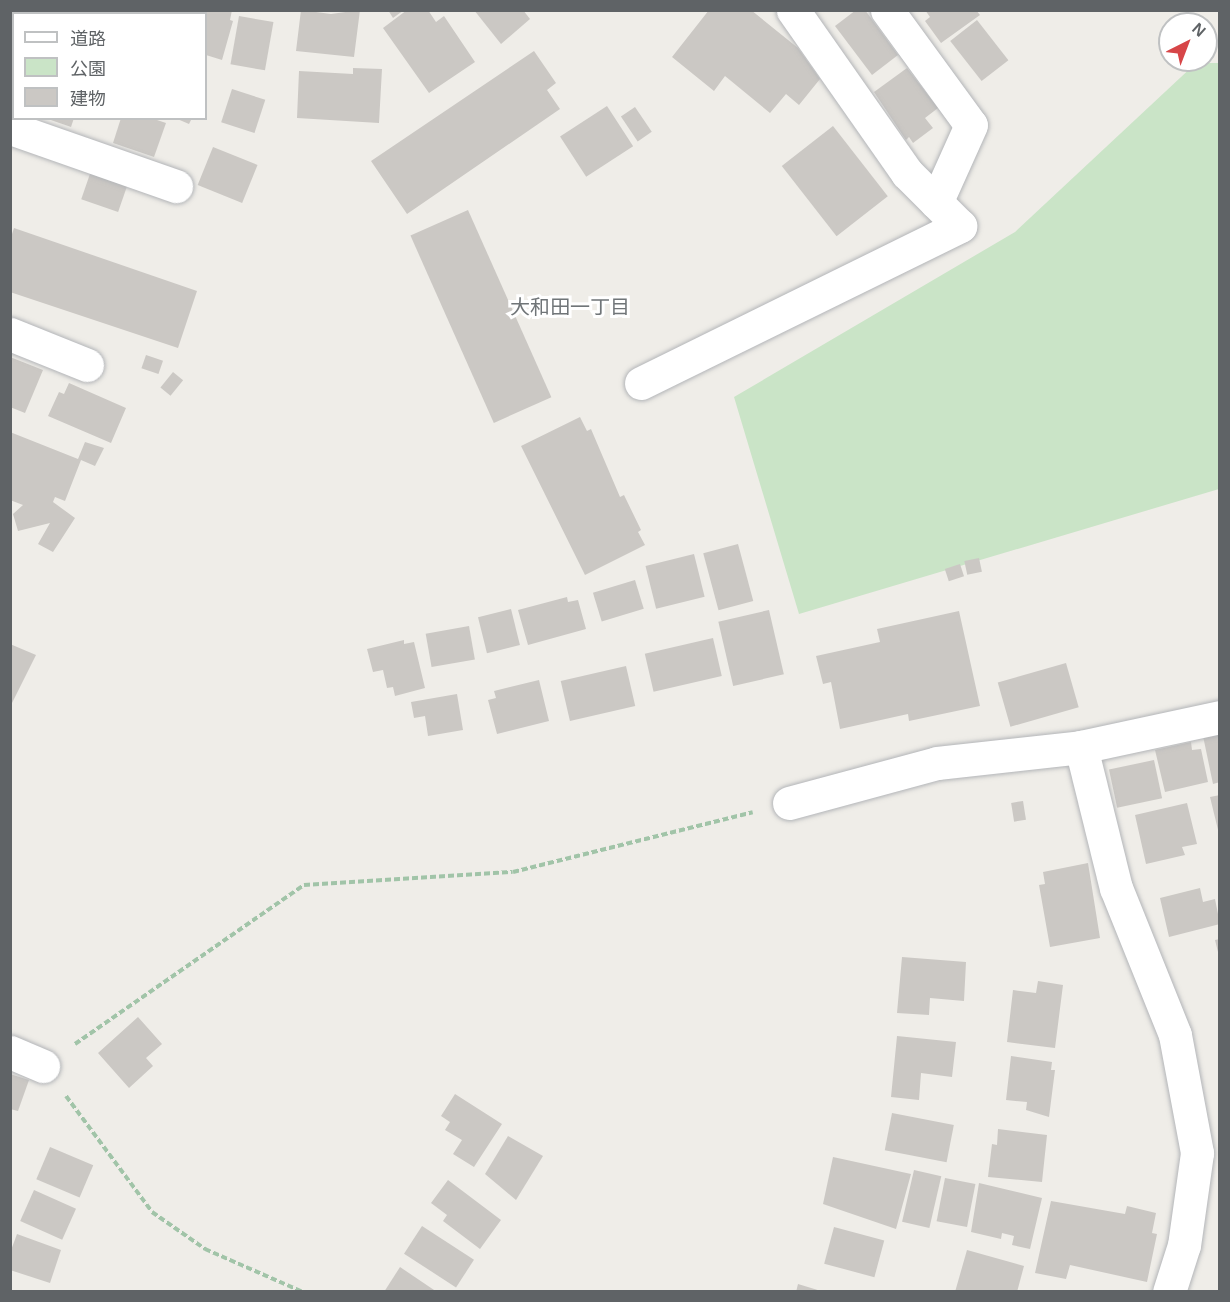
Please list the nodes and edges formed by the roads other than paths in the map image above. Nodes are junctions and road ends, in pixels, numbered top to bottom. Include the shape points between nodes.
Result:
1 (793, 10) edge
2 (887, 10) edge
3 (10, 128) edge
4 (176, 186) dead end
5 (936, 202) junction
6 (10, 334) edge
7 (87, 365) dead end
8 (641, 383) dead end
9 (1220, 717) edge
10 (1081, 747) junction
11 (789, 803) road end
12 (10, 1052) edge
13 (43, 1066) road end
14 (1169, 1292) edge

1 - 5 street via 907,173
2 - 5 street via 971,125
3 - 4 street
5 - 8 street via 960,226
6 - 7 street
9 - 10 street
10 - 11 street via 937,763
10 - 14 street via 1116,888 1174,1035 1197,1153 1184,1245
12 - 13 street

